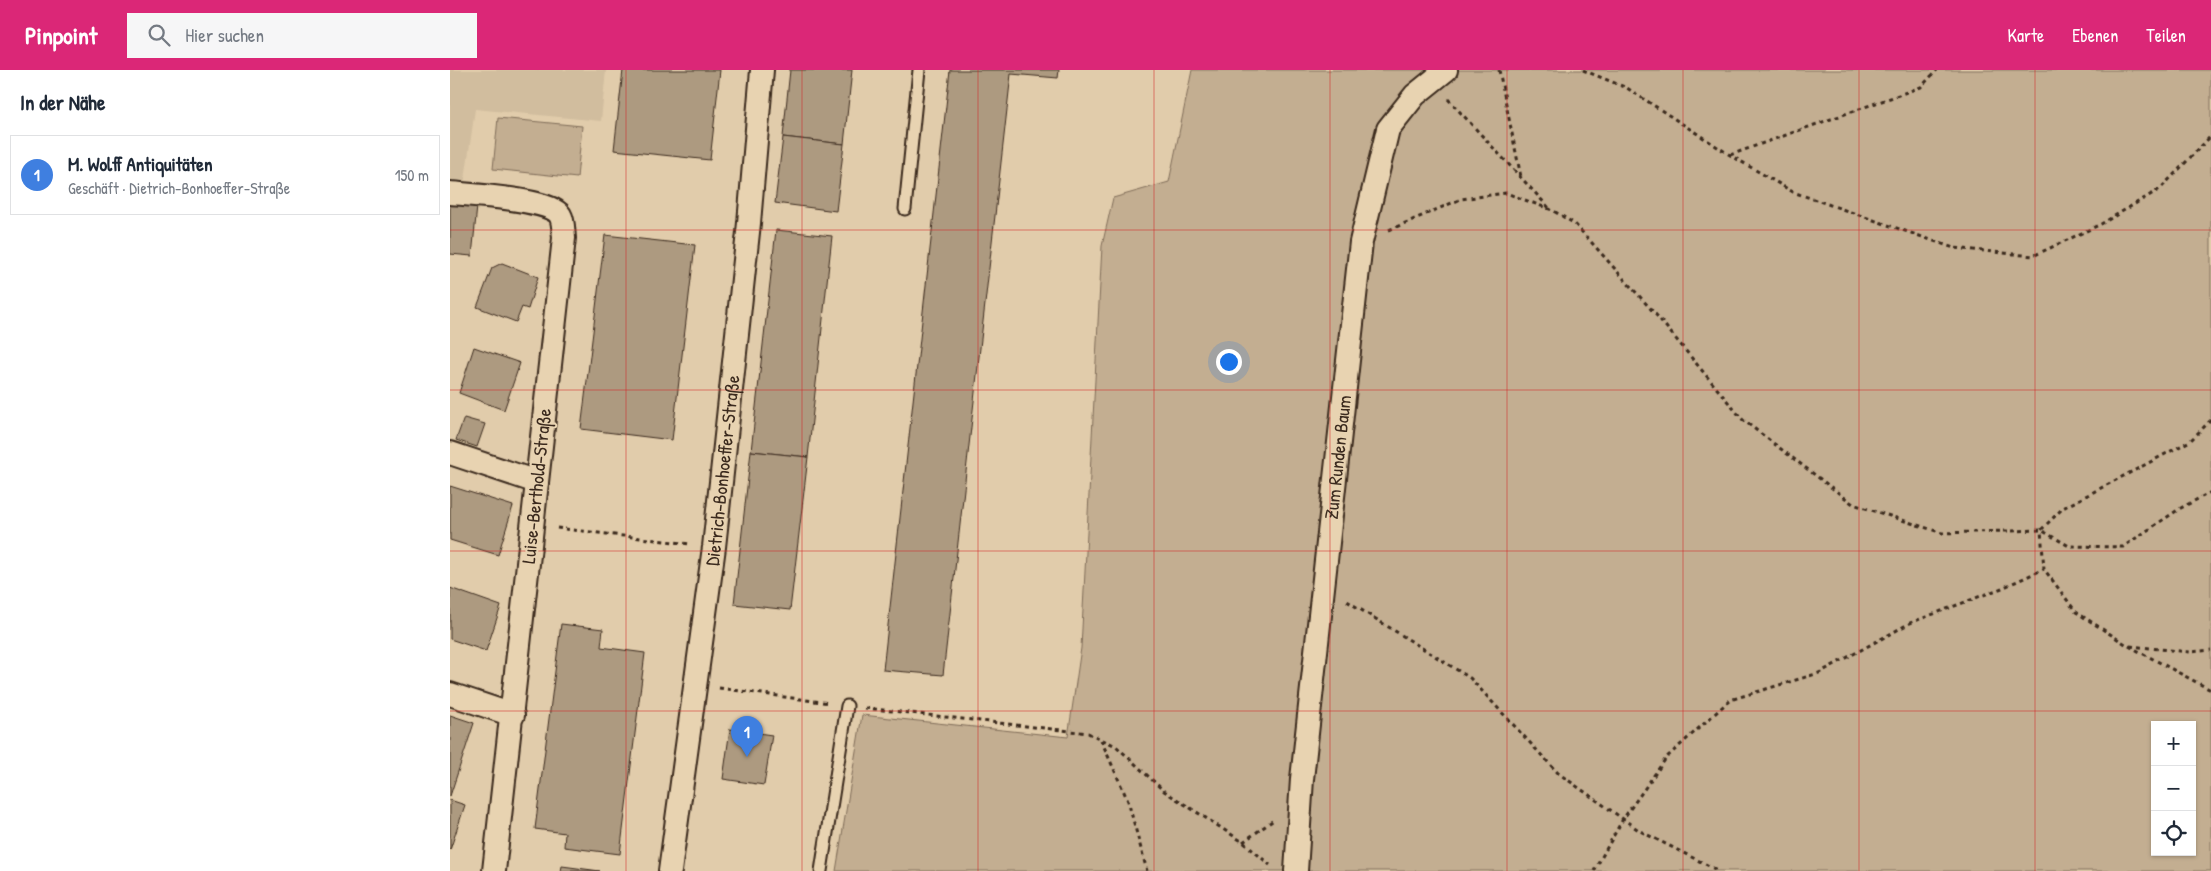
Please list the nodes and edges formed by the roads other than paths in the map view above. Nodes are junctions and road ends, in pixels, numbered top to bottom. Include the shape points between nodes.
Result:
1 (762, 70) edge
2 (919, 70) edge
3 (1438, 76) edge
4 (450, 193) edge
5 (905, 209) dead end
6 (450, 453) edge
7 (537, 482) junction
8 (450, 694) edge
9 (847, 706) road end
10 (513, 715) junction
11 (494, 871) edge
12 (670, 871) edge
13 (822, 871) edge
14 (1296, 871) edge

1 - 12 street, Dietrich-Bonhoeffer-Straße via 714,547
2 - 5 lane
3 - 14 street, Zum Runden Baum via 1415,94 1388,130 1362,242 1300,800
4 - 7 street, Luise-Berthold-Straße via 534,202 552,209 563,225
6 - 7 street
7 - 10 street, Luise-Berthold-Straße
8 - 10 street
9 - 13 lane
10 - 11 street, Luise-Berthold-Straße

